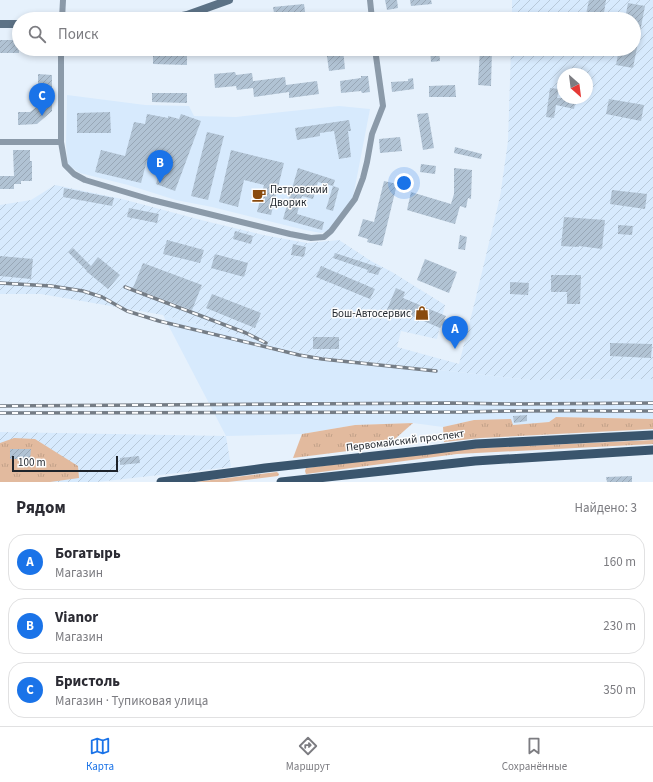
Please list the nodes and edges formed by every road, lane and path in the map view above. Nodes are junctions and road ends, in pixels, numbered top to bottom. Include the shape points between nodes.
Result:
1 (63, 0) edge
2 (229, 0) edge
3 (370, 0) edge
4 (62, 12) edge
5 (195, 12) edge
6 (371, 12) edge
7 (0, 24) edge
8 (12, 24) edge
9 (61, 56) edge
10 (377, 56) edge
11 (0, 142) edge
12 (61, 142) junction
13 (653, 435) edge
14 (653, 450) edge
15 (289, 465) junction
16 (292, 481) junction
17 (161, 482) edge
18 (281, 482) edge

1 - 4 street
2 - 5 main road
3 - 6 street
7 - 8 main road
9 - 12 street
10 - 12 street via 383,106 372,134 367,162 355,199 324,237 311,238 290,234 152,200 85,180 65,165
11 - 12 street
13 - 15 main road, Первомайский проспект via 476,444
14 - 16 main road via 475,461
15 - 16 main road
15 - 17 main road, Первомайский проспект
16 - 18 main road

